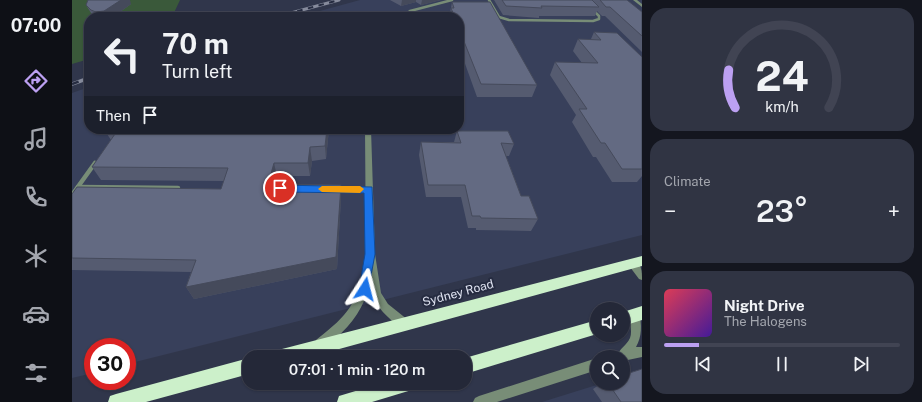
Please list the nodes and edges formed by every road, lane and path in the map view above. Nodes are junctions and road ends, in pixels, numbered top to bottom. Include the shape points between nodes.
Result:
1 (452, 0) edge
2 (489, 0) edge
3 (635, 0) edge
4 (588, 5) edge
5 (642, 6) edge
6 (409, 12) edge
7 (368, 134) edge
8 (96, 161) edge
9 (78, 187) junction
10 (178, 188) edge
11 (328, 189) edge
12 (369, 190) junction
13 (72, 195) edge
14 (370, 254) junction
15 (637, 262) edge
16 (642, 276) edge
17 (633, 316) edge
18 (404, 324) junction
19 (590, 329) edge
20 (315, 348) junction
21 (308, 350) edge
22 (627, 350) edge
23 (642, 352) edge
24 (630, 354) edge
25 (472, 364) edge
26 (590, 366) edge
27 (242, 368) edge
28 (386, 390) edge
29 (349, 401) edge
30 (116, 402) edge
31 (480, 402) edge

1 - 6 lane
2 - 4 lane via 499,17 509,20 599,19
3 - 5 street
7 - 12 street
8 - 9 lane
9 - 10 lane
9 - 13 lane
11 - 12 lane
12 - 14 street
14 - 18 street via 376,294 384,307
14 - 20 street via 365,289 357,308 347,323
15 - 16 street
15 - 18 highway, Sydney Road
17 - 22 street via 637,328 636,337
18 - 20 highway, Sydney Road
19 - 25 highway
20 - 21 highway, Sydney Road
23 - 24 street
26 - 31 street
27 - 30 highway
28 - 29 highway

